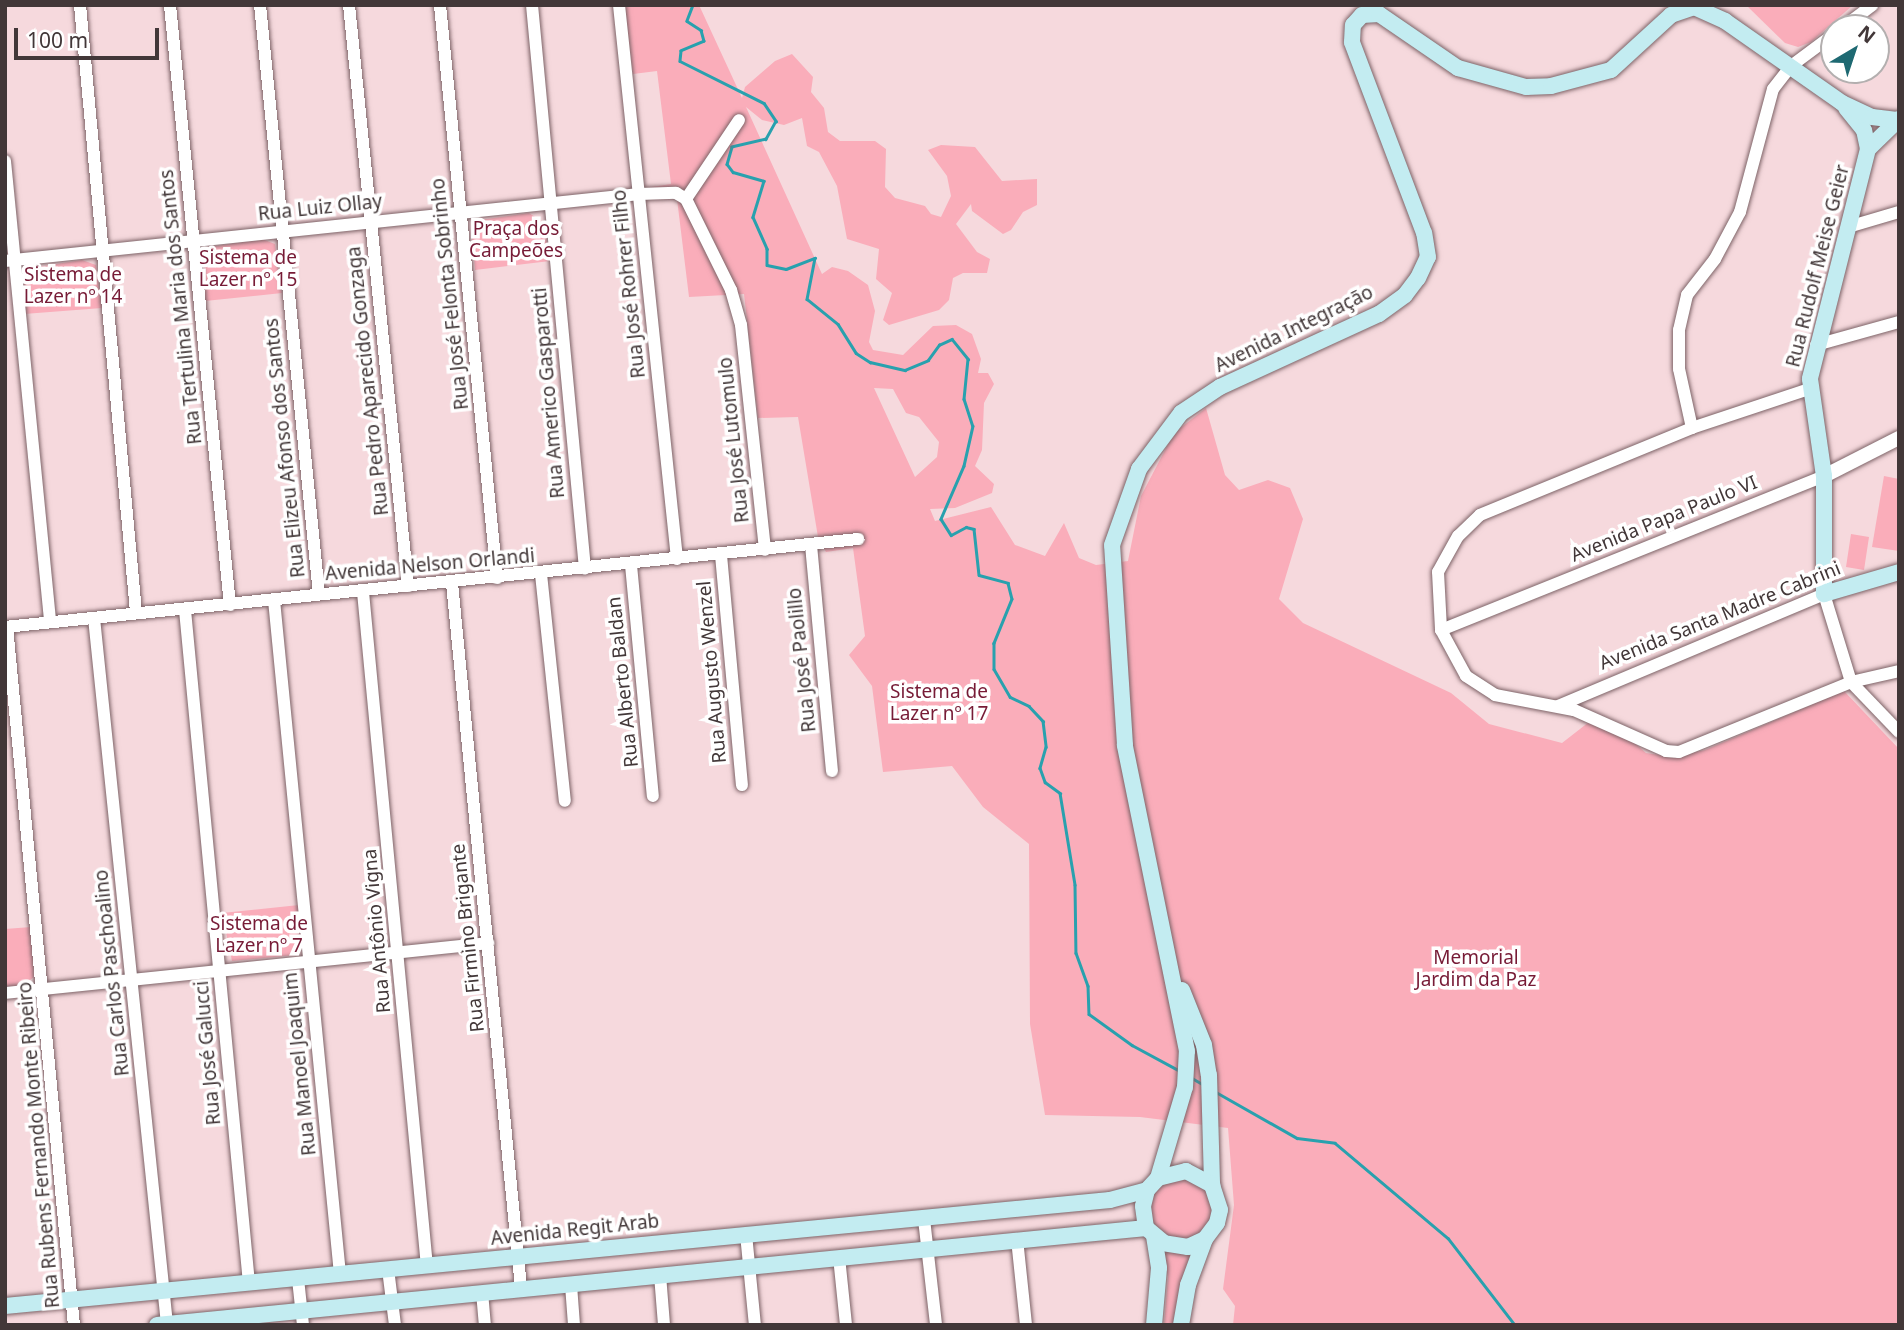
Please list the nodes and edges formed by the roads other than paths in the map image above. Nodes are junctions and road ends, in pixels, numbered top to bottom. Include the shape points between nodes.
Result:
1 (80, 5) edge
2 (170, 5) edge
3 (260, 5) edge
4 (349, 5) edge
5 (440, 5) edge
6 (531, 5) edge
7 (620, 5) edge
8 (1820, 44) edge
9 (1791, 66) junction
10 (1842, 103) junction
11 (738, 120) dead end
12 (1898, 120) edge
13 (1868, 149) junction
14 (5, 161) edge
15 (639, 194) junction
16 (686, 199) junction
17 (550, 204) junction
18 (461, 212) junction
19 (1899, 212) edge
20 (371, 222) junction
21 (1848, 227) junction
22 (284, 232) junction
23 (193, 240) junction
24 (103, 250) junction
25 (10, 261) edge
26 (1899, 322) edge
27 (1816, 345) junction
28 (1812, 388) junction
29 (1692, 428) junction
30 (1899, 438) edge
31 (1824, 476) junction
32 (858, 539) dead end
33 (811, 545) junction
34 (765, 550) junction
35 (721, 555) junction
36 (677, 559) junction
37 (631, 565) junction
38 (585, 569) junction
39 (1899, 572) edge
40 (541, 574) junction
41 (497, 578) junction
42 (452, 583) junction
43 (408, 586) junction
44 (363, 592) junction
45 (319, 594) junction
46 (1824, 594) junction
47 (274, 600) junction
48 (230, 605) junction
49 (185, 610) junction
50 (136, 612) junction
51 (94, 618) junction
52 (50, 622) junction
53 (6, 627) edge
54 (1441, 629) junction
55 (1899, 671) edge
56 (1851, 682) junction
57 (1558, 706) junction
58 (1899, 732) edge
59 (832, 772) dead end
60 (742, 785) dead end
61 (653, 796) dead end
62 (565, 801) dead end
63 (488, 943) junction
64 (399, 954) junction
65 (310, 963) junction
66 (220, 971) junction
67 (1173, 972) junction
68 (132, 979) junction
69 (44, 990) junction
70 (5, 993) edge
71 (1153, 1184) junction
72 (1212, 1185) junction
73 (924, 1219) junction
74 (1150, 1232) junction
75 (746, 1234) junction
76 (1017, 1239) junction
77 (1205, 1239) junction
78 (928, 1249) junction
79 (519, 1257) junction
80 (839, 1257) junction
81 (427, 1266) junction
82 (749, 1266) junction
83 (388, 1269) junction
84 (340, 1274) junction
85 (660, 1275) junction
86 (298, 1279) junction
87 (249, 1283) junction
88 (571, 1285) junction
89 (521, 1288) junction
90 (164, 1290) junction
91 (482, 1292) junction
92 (72, 1300) junction
93 (393, 1303) junction
94 (5, 1306) edge
95 (302, 1318) edge
96 (211, 1322) edge
97 (162, 1324) edge
98 (74, 1325) edge
99 (395, 1325) edge
100 (485, 1325) edge
101 (574, 1325) edge
102 (664, 1325) edge
103 (755, 1325) edge
104 (846, 1325) edge
105 (936, 1325) edge
106 (1026, 1325) edge
107 (1154, 1325) edge
108 (1181, 1325) edge

1 - 24 street
2 - 23 street, Rua Tertulina Maria dos Santos
3 - 22 street, Rua Elizeu Afonso dos Santos
4 - 20 street, Rua Pedro Aparecido Gonzaga
5 - 18 street, Rua José Felonta Sobrinho
6 - 17 street, Rua Americo Gasparotti
7 - 15 street, Rua José Rohrer Filho
8 - 9 street
9 - 10 main road, Avenida Integração
9 - 29 street via 1773,89 1745,200 1730,235 1687,295 1682,311 1679,369
9 - 67 main road, Avenida Integração via 1726,22 1693,6 1671,15 1611,70 1590,79 1526,87 1458,68 1379,14 1362,15 1353,25 1352,42 1424,233 1428,257 1405,295 1379,314 1220,387 1181,413 1139,469 1112,545 1125,745
10 - 12 main road, Avenida Integração via 1872,117
10 - 13 main road, Avenida Integração via 1864,130
11 - 16 street
12 - 13 main road
13 - 21 main road, Rua Rudolf Meise Geier
14 - 25 street
15 - 16 street, Rua Luiz Ollay via 676,193
15 - 17 street, Rua Luiz Ollay
15 - 36 street, Rua José Rohrer Filho
16 - 34 street, Rua José Lutomulo via 731,290 741,325
17 - 18 street, Rua Luiz Ollay
17 - 38 street, Rua Americo Gasparotti
18 - 20 street, Rua Luiz Ollay
18 - 41 street, Rua José Felonta Sobrinho
19 - 21 street
20 - 22 street, Rua Luiz Ollay
20 - 43 street, Rua Pedro Aparecido Gonzaga
21 - 27 main road, Rua Rudolf Meise Geier
22 - 23 street, Rua Luiz Ollay
22 - 45 street, Rua Elizeu Afonso dos Santos
23 - 24 street, Rua Luiz Ollay
23 - 48 street, Rua Tertulina Maria dos Santos
24 - 25 street, Rua Luiz Ollay
24 - 50 street
25 - 52 street
26 - 27 street
27 - 28 main road, Rua Rudolf Meise Geier
28 - 29 street
28 - 31 main road, Rua Rudolf Meise Geier
29 - 54 street via 1480,515 1458,536 1438,572
30 - 31 street, Avenida Papa Paulo VI
31 - 46 main road, Rua Rudolf Meise Geier
31 - 54 street, Avenida Papa Paulo VI
32 - 33 street, Avenida Nelson Orlandi
33 - 34 street, Avenida Nelson Orlandi
33 - 59 street, Rua José Paolillo
34 - 35 street, Avenida Nelson Orlandi
35 - 36 street, Avenida Nelson Orlandi
35 - 60 street, Rua Augusto Wenzel
36 - 37 street, Avenida Nelson Orlandi
37 - 38 street, Avenida Nelson Orlandi
37 - 61 street, Rua Alberto Baldan
38 - 40 street, Avenida Nelson Orlandi
39 - 46 main road, Avenida Santa Madre Cabrini
40 - 41 street, Avenida Nelson Orlandi
40 - 62 street
41 - 42 street, Avenida Nelson Orlandi
42 - 43 street, Avenida Nelson Orlandi
42 - 63 street, Rua Firmino Brigante
43 - 44 street, Avenida Nelson Orlandi
44 - 45 street, Avenida Nelson Orlandi
44 - 64 street, Rua Antônio Vigna
45 - 47 street, Avenida Nelson Orlandi
46 - 56 street, Rua Rudolf Meise Geier
46 - 57 street, Avenida Santa Madre Cabrini
47 - 48 street, Avenida Nelson Orlandi
47 - 65 street, Rua Manoel Joaquim
48 - 49 street, Avenida Nelson Orlandi
49 - 50 street, Avenida Nelson Orlandi
49 - 66 street, Rua José Galucci
50 - 51 street, Avenida Nelson Orlandi
51 - 52 street, Avenida Nelson Orlandi
51 - 68 street, Rua Carlos Paschoalino
52 - 53 street, Avenida Nelson Orlandi
53 - 69 street, Rua Rubens Fernando Monte Ribeiro
54 - 57 street via 1466,676 1477,684 1525,703
55 - 56 street
56 - 57 street via 1679,752 1652,747 1625,729
56 - 58 street
63 - 64 street
63 - 79 street, Rua Firmino Brigante
64 - 65 street
64 - 81 street, Rua Antônio Vigna
65 - 66 street
65 - 84 street, Rua Manoel Joaquim
66 - 68 street
66 - 87 street, Rua José Galucci
67 - 71 main road, Avenida Integração via 1186,1074
67 - 72 main road, Avenida Integração via 1204,1045
68 - 69 street
68 - 90 street, Rua Carlos Paschoalino
69 - 70 street
69 - 92 street, Rua Rubens Fernando Monte Ribeiro
71 - 72 main road via 1186,1171
71 - 73 main road, Avenida Regit Arab via 1110,1200
71 - 74 main road via 1143,1206
72 - 77 main road via 1220,1210
73 - 75 main road, Avenida Regit Arab
73 - 78 street
74 - 76 main road
74 - 77 main road via 1176,1247
74 - 107 main road via 1159,1268
75 - 79 main road, Avenida Regit Arab
75 - 82 street
76 - 78 main road
76 - 106 street
77 - 108 main road via 1188,1285
78 - 80 main road
78 - 105 street
79 - 81 main road, Avenida Regit Arab
79 - 89 street, Rua Firmino Brigante
80 - 82 main road
80 - 104 street
81 - 83 main road, Avenida Regit Arab
82 - 85 main road
82 - 103 street
83 - 84 main road, Avenida Regit Arab
83 - 93 street
84 - 86 main road, Avenida Regit Arab
85 - 88 main road
85 - 102 street
86 - 87 main road, Avenida Regit Arab
86 - 95 street
87 - 90 main road, Avenida Regit Arab
88 - 89 main road
88 - 101 street
89 - 91 main road
90 - 92 main road, Avenida Regit Arab
90 - 97 street, Rua Carlos Paschoalino
91 - 93 main road
91 - 100 street
92 - 94 main road, Avenida Regit Arab
92 - 98 street, Rua Rubens Fernando Monte Ribeiro
93 - 95 main road
93 - 99 street
95 - 96 main road
96 - 97 main road

